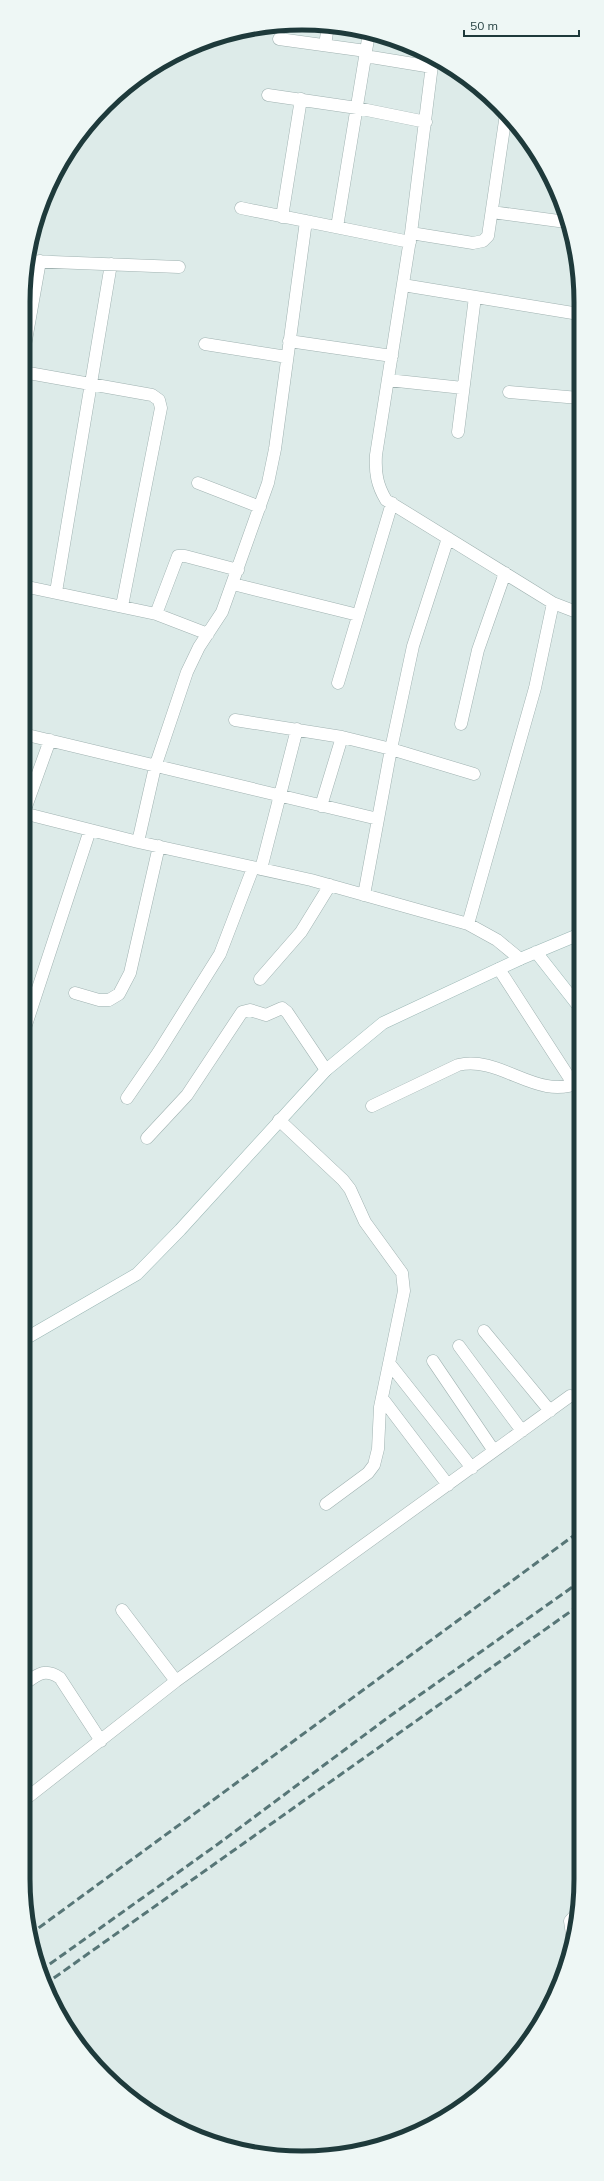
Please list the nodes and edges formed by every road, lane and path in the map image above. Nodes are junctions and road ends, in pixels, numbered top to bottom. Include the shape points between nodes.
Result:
1 (327, 31) edge
2 (368, 38) edge
3 (279, 39) dead end
4 (325, 45) junction
5 (366, 53) junction
6 (429, 62) edge
7 (432, 62) edge
8 (268, 95) dead end
9 (302, 100) junction
10 (358, 108) junction
11 (505, 121) edge
12 (426, 122) junction
13 (241, 208) dead end
14 (492, 212) junction
15 (282, 217) junction
16 (306, 221) junction
17 (562, 221) edge
18 (337, 227) junction
19 (411, 237) junction
20 (33, 261) edge
21 (40, 261) junction
22 (111, 264) junction
23 (179, 268) dead end
24 (403, 285) junction
25 (475, 297) junction
26 (574, 313) edge
27 (30, 318) edge
28 (290, 341) junction
29 (206, 344) dead end
30 (392, 356) junction
31 (287, 357) junction
32 (30, 373) edge
33 (388, 380) junction
34 (91, 384) junction
35 (463, 388) junction
36 (509, 392) dead end
37 (574, 398) edge
38 (458, 432) dead end
39 (198, 483) dead end
40 (392, 503) junction
41 (260, 507) junction
42 (448, 538) junction
43 (238, 570) junction
44 (505, 573) junction
45 (233, 584) junction
46 (30, 587) edge
47 (56, 592) junction
48 (553, 603) junction
49 (122, 606) junction
50 (574, 611) edge
51 (156, 614) junction
52 (358, 615) junction
53 (208, 634) junction
54 (338, 683) dead end
55 (235, 720) dead end
56 (461, 724) dead end
57 (297, 729) junction
58 (30, 736) edge
59 (342, 737) junction
60 (50, 740) junction
61 (391, 749) junction
62 (155, 767) junction
63 (474, 774) dead end
64 (30, 795) edge
65 (280, 796) junction
66 (322, 806) junction
67 (30, 816) edge
68 (378, 819) junction
69 (90, 830) junction
70 (138, 842) junction
71 (159, 846) junction
72 (257, 868) junction
73 (330, 885) junction
74 (364, 895) junction
75 (468, 924) junction
76 (574, 936) edge
77 (536, 952) junction
78 (520, 959) junction
79 (499, 969) junction
80 (260, 980) dead end
81 (75, 993) dead end
82 (574, 1000) edge
83 (30, 1013) edge
84 (326, 1070) junction
85 (574, 1079) edge
86 (574, 1084) edge
87 (127, 1098) dead end
88 (372, 1106) dead end
89 (279, 1120) junction
90 (147, 1138) dead end
91 (484, 1331) dead end
92 (30, 1336) edge
93 (459, 1346) dead end
94 (433, 1361) dead end
95 (389, 1363) junction
96 (570, 1396) dead end
97 (382, 1398) junction
98 (550, 1411) junction
99 (522, 1431) junction
100 (494, 1451) junction
101 (472, 1468) junction
102 (448, 1485) junction
103 (326, 1504) dead end
104 (122, 1610) dead end
105 (30, 1680) edge
106 (176, 1681) junction
107 (101, 1741) junction
108 (30, 1796) edge

1 - 4 street
2 - 5 street
3 - 4 street
4 - 5 street
5 - 6 street
5 - 10 street
7 - 12 street
8 - 9 street
9 - 10 street
9 - 15 street
10 - 12 street
10 - 18 street
11 - 14 street
12 - 19 street
13 - 15 street
14 - 17 street
14 - 19 street via 488,236 483,241 473,243
15 - 16 street
16 - 18 street
16 - 28 street
18 - 19 street
19 - 24 street
20 - 21 street
21 - 22 street
21 - 27 street
22 - 23 street
22 - 34 street
24 - 25 street
24 - 30 street
25 - 26 street
25 - 35 street
28 - 30 street
28 - 31 street
29 - 31 street
30 - 33 street
31 - 41 street via 275,449
32 - 34 street
33 - 35 street
33 - 40 street via 375,474 379,489 386,500
34 - 47 street
34 - 49 street via 152,395 159,400 161,408
35 - 38 street
36 - 37 street
39 - 41 street
40 - 42 street
40 - 52 street
41 - 43 street
42 - 44 street
42 - 61 street via 413,646
43 - 45 street
43 - 51 street via 178,556
44 - 48 street
44 - 56 street via 478,650
45 - 52 street
45 - 53 street via 222,612
46 - 47 street
47 - 49 street
48 - 50 street
48 - 75 street via 535,688
49 - 51 street
51 - 53 street
52 - 54 street
53 - 62 street via 187,672
55 - 57 street
57 - 59 street
57 - 65 street
58 - 60 street
59 - 61 street
59 - 66 street
60 - 62 street
60 - 64 street
61 - 63 street
61 - 68 street
62 - 65 street
62 - 70 street
65 - 66 street
65 - 72 street
66 - 68 street
67 - 69 street
68 - 74 street
69 - 70 street
69 - 83 street
70 - 71 street
71 - 72 street
71 - 81 street via 130,973 119,994 109,1000 99,1000
72 - 73 street
72 - 87 street via 220,954
73 - 74 street
73 - 80 street via 301,932
74 - 75 street
75 - 78 street via 497,940
76 - 77 street
77 - 78 street
77 - 82 street
78 - 79 street
79 - 84 street via 383,1023
79 - 85 street
84 - 89 street
84 - 90 street via 282,1008 266,1015 250,1010 242,1012 187,1095
86 - 88 street via 561,1088 547,1087 481,1063 469,1062
89 - 92 street via 137,1274
89 - 95 street via 335,1171 350,1189 360,1214 403,1277 402,1302
91 - 98 street
93 - 99 street
94 - 100 street
95 - 97 street
95 - 101 street
96 - 98 street
97 - 102 street
97 - 103 street via 378,1449 374,1465 368,1473
98 - 99 street
99 - 100 street
100 - 101 street
101 - 102 street
102 - 106 street
104 - 106 street
105 - 107 street via 41,1673 52,1673 60,1678
106 - 107 street
107 - 108 street

